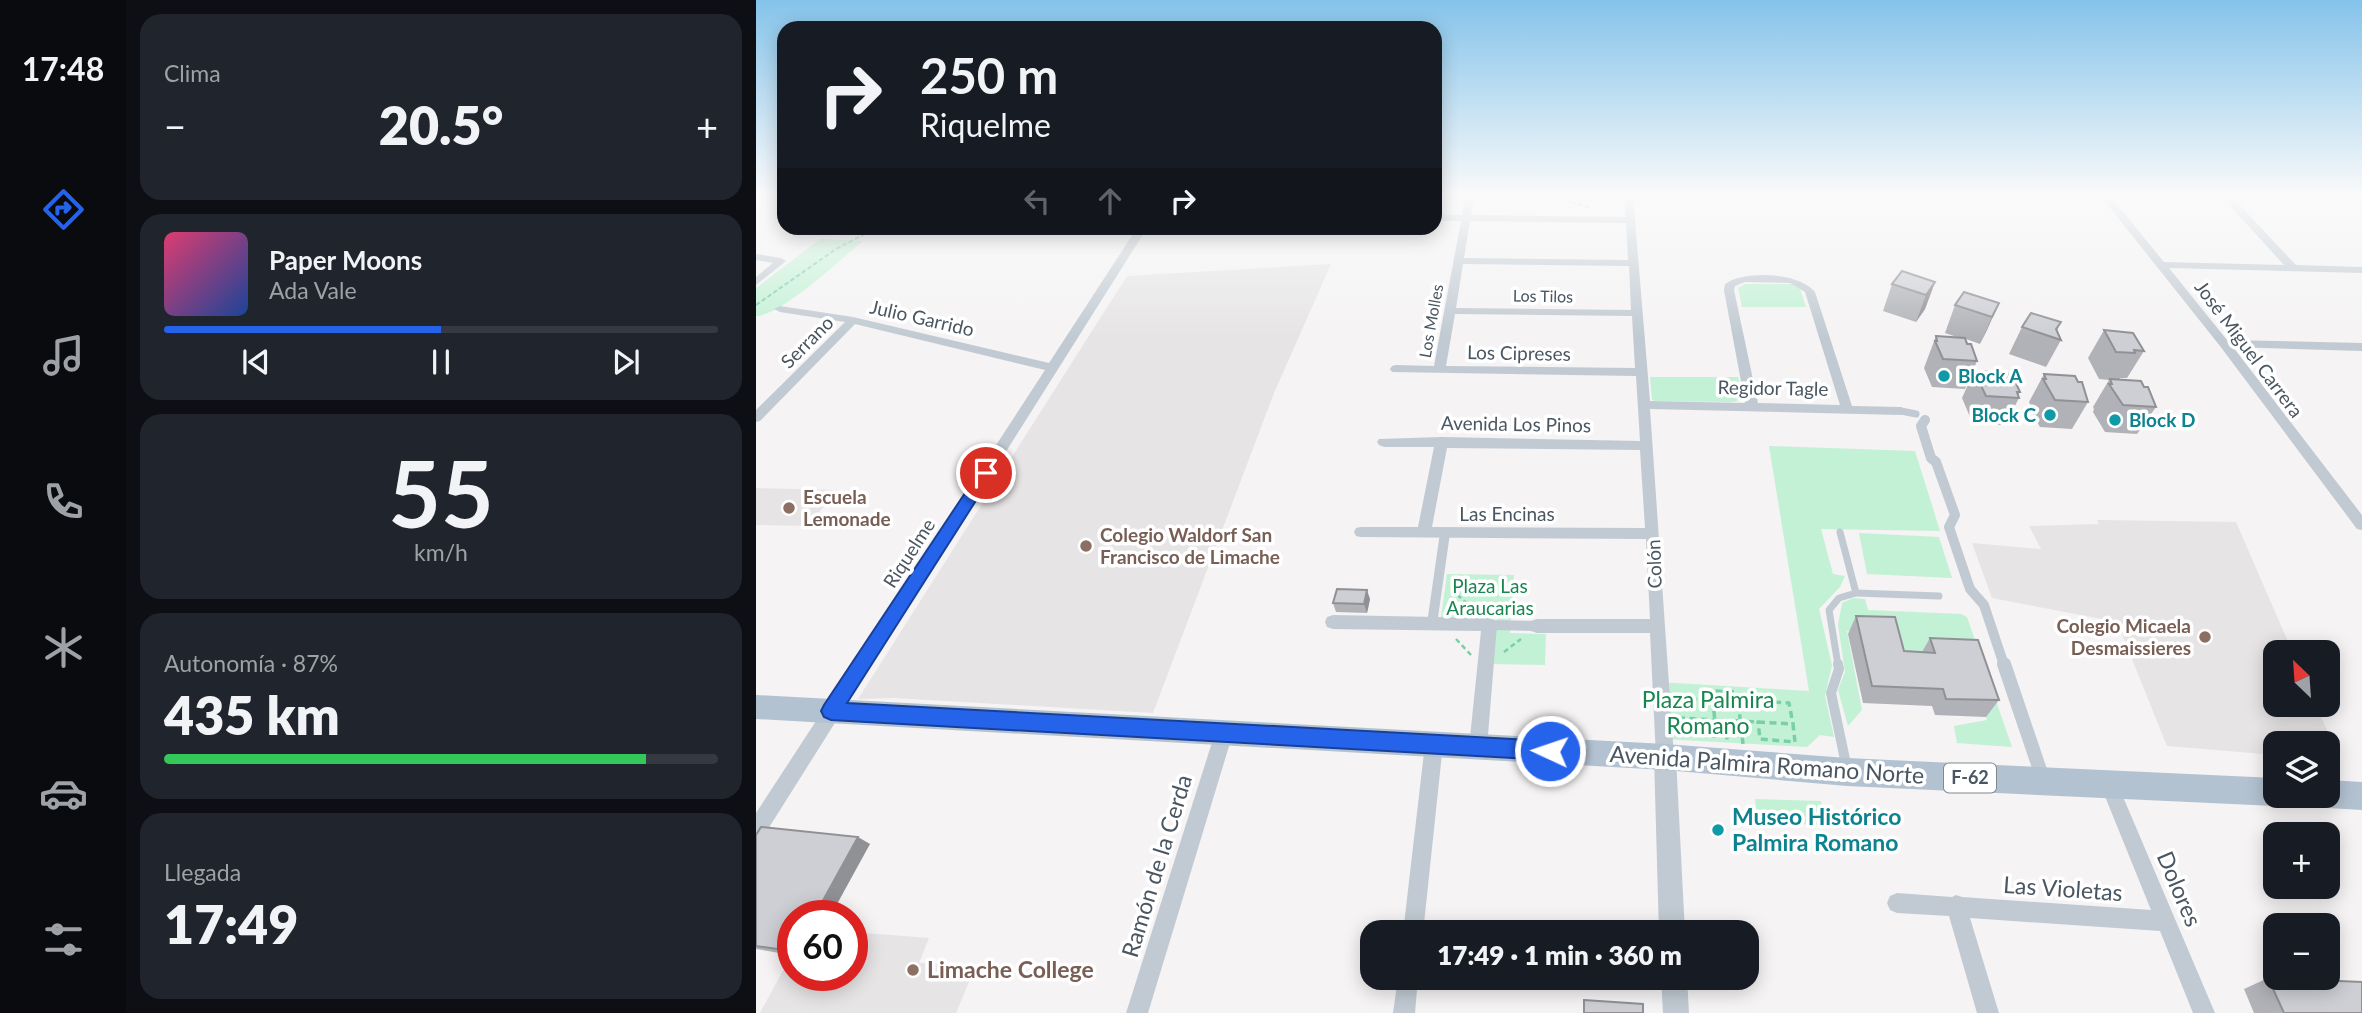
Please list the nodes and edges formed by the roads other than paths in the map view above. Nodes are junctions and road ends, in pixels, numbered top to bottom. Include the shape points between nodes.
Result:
1 (1132, 243) edge
2 (1461, 243) edge
3 (1633, 243) edge
4 (2144, 243) edge
5 (2271, 243) edge
6 (756, 257) edge
7 (1458, 261) junction
8 (1634, 263) junction
9 (2162, 265) junction
10 (2294, 268) junction
11 (2362, 270) edge
12 (756, 282) edge
13 (780, 309) dead end
14 (1449, 311) junction
15 (1637, 313) junction
16 (853, 320) junction
17 (2224, 343) junction
18 (2362, 347) edge
19 (1054, 368) junction
20 (1396, 369) dead end
21 (1439, 370) junction
22 (1642, 372) junction
23 (1644, 405) junction
24 (1752, 406) junction
25 (1847, 409) junction
26 (1901, 411) joint
27 (1921, 417) joint
28 (756, 418) edge
29 (1384, 442) dead end
30 (1442, 442) junction
31 (1647, 446) junction
32 (2362, 525) edge
33 (1361, 532) dead end
34 (1424, 532) junction
35 (1840, 532) dead end
36 (1445, 533) junction
37 (1653, 534) junction
38 (1856, 593) junction
39 (1939, 596) dead end
40 (1333, 622) dead end
41 (1437, 624) junction
42 (1489, 625) junction
43 (1537, 626) joint
44 (1657, 626) junction
45 (756, 707) edge
46 (831, 711) junction
47 (1224, 733) junction
48 (1434, 744) junction
49 (1670, 745) junction
50 (1478, 747) junction
51 (1847, 772) junction
52 (2044, 782) junction
53 (2109, 784) junction
54 (2263, 791) edge
55 (2340, 795) edge
56 (2361, 797) edge
57 (756, 830) edge
58 (1897, 903) dead end
59 (1956, 905) junction
60 (1414, 920) edge
61 (1672, 920) edge
62 (2166, 921) junction
63 (1407, 990) edge
64 (1675, 990) edge
65 (1137, 1013) edge
66 (1404, 1013) edge
67 (1676, 1013) edge
68 (1988, 1013) edge
69 (2204, 1013) edge

1 - 19 street, Riquelme
2 - 7 street, Los Molles
3 - 8 street, Colón
4 - 9 street, José Miguel Carrera
5 - 10 street
6 - 12 street via 781,261
7 - 8 street
7 - 14 street, Los Molles
8 - 15 street, Colón
9 - 10 street
9 - 17 street, José Miguel Carrera
10 - 11 street
13 - 16 street, Julio Garrido
14 - 15 street, Los Tilos
14 - 21 street, Los Molles
15 - 22 street, Colón
16 - 19 street, Julio Garrido
16 - 28 street, Serrano
17 - 18 street
17 - 32 street, José Miguel Carrera
19 - 46 street, Riquelme
20 - 21 street, Los Cipreses
21 - 22 street, Los Cipreses
22 - 23 street, Colón
23 - 24 street, Regidor Tagle
23 - 31 street, Colón
24 - 25 street, Regidor Tagle
24 - 25 street via 1730,284 1744,279 1792,279 1811,292
25 - 26 street, Regidor Tagle
26 - 27 lane
27 - 52 street via 1928,451 1955,515 1949,527 1970,589 1984,606
29 - 30 street, Avenida Los Pinos
30 - 31 street, Avenida Los Pinos
30 - 34 street
31 - 37 street, Colón
33 - 34 street, Las Encinas
34 - 36 street, Las Encinas
35 - 38 lane
36 - 37 street, Las Encinas
36 - 41 street
37 - 44 street, Colón
38 - 39 lane
38 - 51 lane via 1839,597 1829,610 1839,669 1831,693
40 - 41 street
41 - 42 street
42 - 43 street
42 - 50 street
43 - 44 street
44 - 49 street, Colón
45 - 46 main road, Avenida Palmira Romano Norte / F-62
46 - 47 main road, Avenida Palmira Romano Norte / F-62
46 - 57 street, Riquelme
47 - 48 main road, Avenida Palmira Romano Norte / F-62
47 - 65 street, Ramón de la Cerda
48 - 50 main road, Avenida Palmira Romano Norte / F-62
48 - 60 street
49 - 50 main road, Avenida Palmira Romano Norte / F-62
49 - 51 main road, Avenida Palmira Romano Norte / F-62
49 - 61 street, Colón
51 - 52 main road, Avenida Palmira Romano Norte / F-62
52 - 53 main road, Avenida Palmira Romano Norte / F-62
53 - 54 main road, Avenida Palmira Romano Norte / F-62
53 - 62 street, Dolores
55 - 56 main road
58 - 59 street, Las Violetas
59 - 62 street, Las Violetas
59 - 68 street
62 - 69 street, Dolores
63 - 66 street
64 - 67 street

